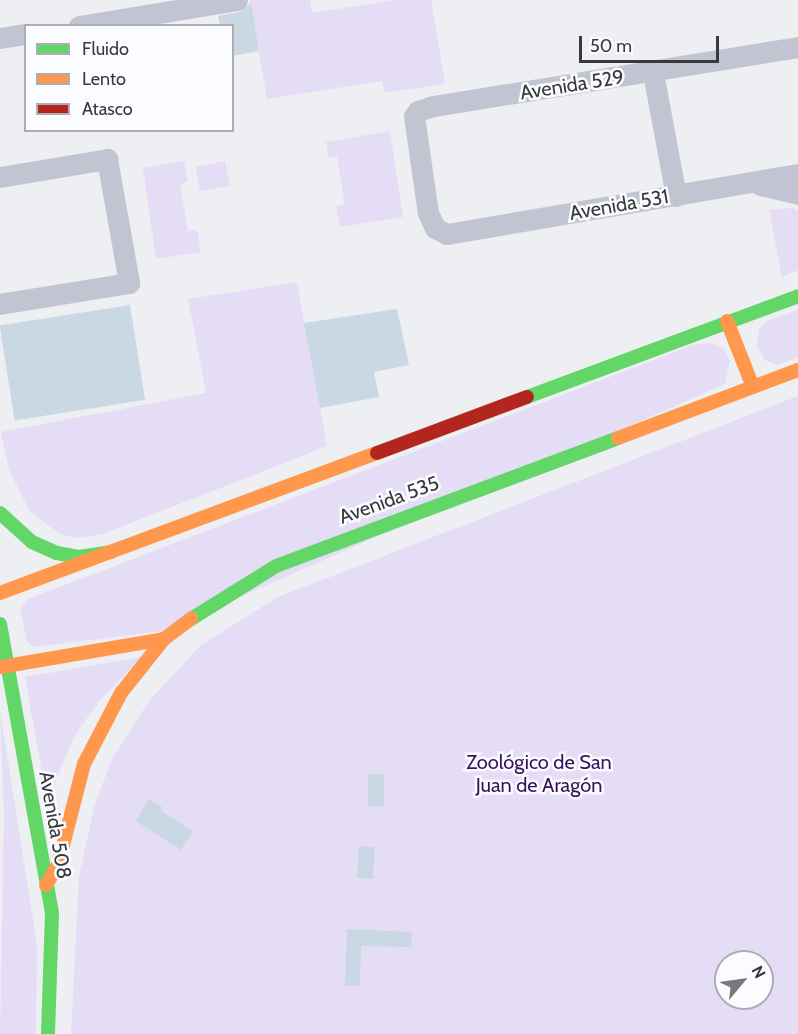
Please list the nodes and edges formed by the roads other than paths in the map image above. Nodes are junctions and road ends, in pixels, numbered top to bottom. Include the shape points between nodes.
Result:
1 (237, 0) edge
2 (91, 24) edge
3 (24, 34) edge
4 (0, 38) edge
5 (798, 48) edge
6 (653, 73) junction
7 (798, 174) edge
8 (0, 177) edge
9 (747, 183) junction
10 (798, 194) edge
11 (676, 195) junction
12 (441, 233) joint
13 (798, 296) edge
14 (0, 303) edge
15 (727, 321) junction
16 (798, 370) edge
17 (753, 387) junction
18 (0, 513) edge
19 (112, 552) junction
20 (0, 593) edge
21 (0, 624) edge
22 (164, 639) junction
23 (3, 666) edge
24 (46, 885) junction
25 (48, 1034) edge

1 - 2 street
3 - 4 street
5 - 6 street, Avenida 529
6 - 11 street
6 - 12 street, Avenida 529 via 418,111 414,127 428,213
7 - 9 street, Avenida 531
8 - 14 street via 107,159 129,283
9 - 10 street
9 - 11 street, Avenida 531
11 - 12 street, Avenida 531
13 - 15 street
15 - 17 street
15 - 19 street
16 - 17 street, Avenida 535
17 - 22 street, Avenida 535 via 346,536 276,566 224,596
18 - 19 street via 32,542 57,553 79,557
19 - 20 street
21 - 23 street, Avenida 508
22 - 23 street, Avenida 535
22 - 24 street via 121,693 84,764 58,865
23 - 24 street, Avenida 508
24 - 25 street, Avenida 508 via 52,913

